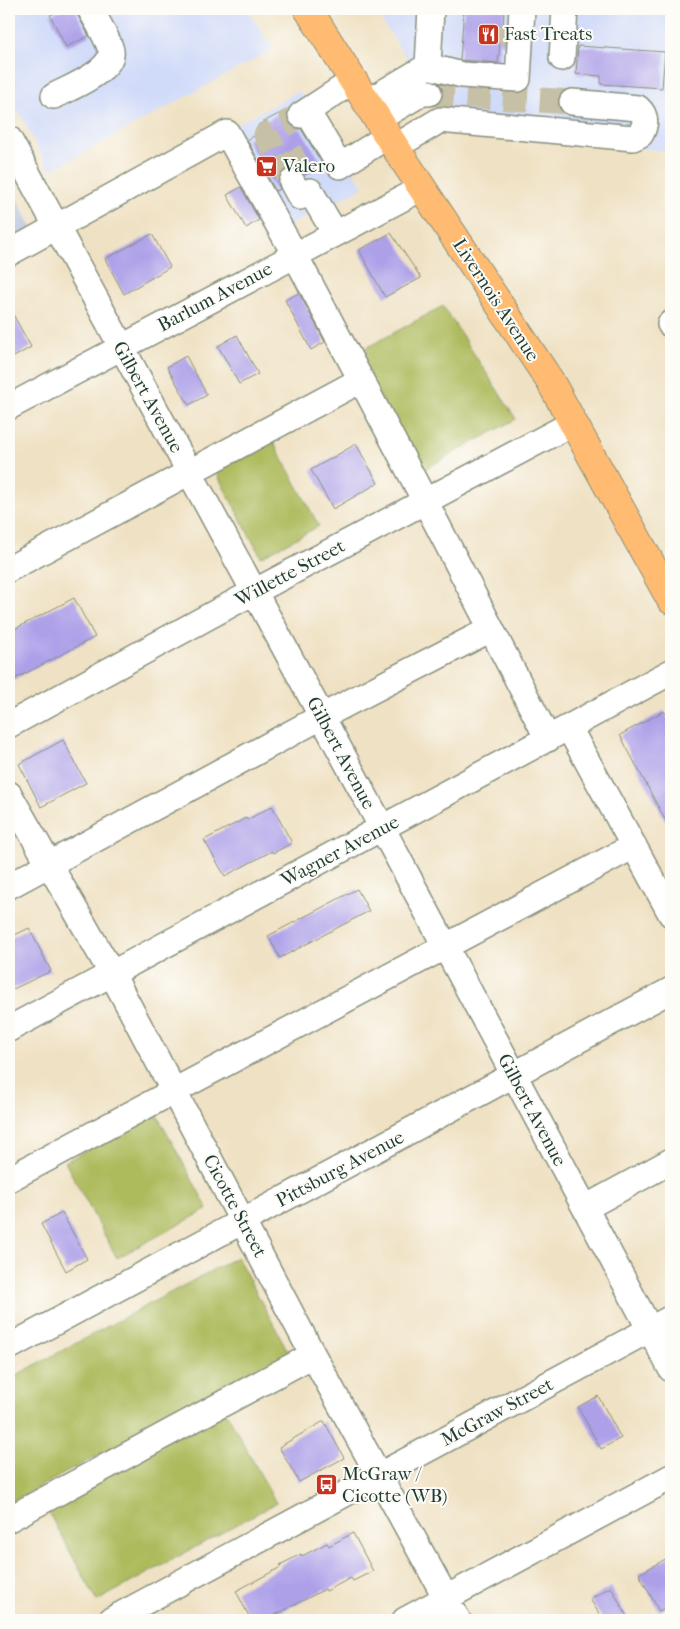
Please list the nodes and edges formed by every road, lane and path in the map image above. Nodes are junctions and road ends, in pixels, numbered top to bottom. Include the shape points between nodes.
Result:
1 (90, 9) edge
2 (308, 9) edge
3 (431, 9) edge
4 (565, 9) edge
5 (509, 22) edge
6 (562, 58) dead end
7 (428, 66) junction
8 (494, 77) junction
9 (430, 93) tunnel mouth
10 (54, 96) dead end
11 (572, 102) tunnel mouth
12 (376, 117) junction
13 (9, 139) edge
14 (340, 166) junction
15 (422, 188) junction
16 (56, 227) junction
17 (335, 233) junction
18 (9, 252) edge
19 (295, 255) junction
20 (120, 347) junction
21 (361, 380) junction
22 (9, 407) edge
23 (573, 423) junction
24 (188, 472) junction
25 (425, 501) junction
26 (9, 569) edge
27 (254, 592) junction
28 (671, 600) edge
29 (491, 629) junction
30 (671, 672) edge
31 (322, 717) junction
32 (9, 725) edge
33 (558, 733) junction
34 (9, 794) edge
35 (382, 828) junction
36 (634, 846) junction
37 (49, 864) junction
38 (9, 886) edge
39 (671, 914) edge
40 (446, 948) junction
41 (112, 974) junction
42 (671, 990) edge
43 (9, 1029) edge
44 (514, 1075) junction
45 (173, 1090) junction
46 (671, 1161) edge
47 (9, 1179) edge
48 (584, 1208) junction
49 (243, 1221) junction
50 (671, 1318) edge
51 (650, 1329) junction
52 (9, 1347) edge
53 (313, 1355) junction
54 (671, 1369) edge
55 (379, 1476) junction
56 (671, 1477) edge
57 (9, 1519) edge
58 (446, 1598) junction
59 (111, 1620) edge
60 (405, 1620) edge
61 (458, 1620) edge

1 - 10 street via 111,56 100,71
2 - 12 main road, Livernois Avenue
3 - 7 street
4 - 6 street
5 - 8 street via 500,73
5 - 8 street via 523,10 518,79
7 - 8 street via 462,75
7 - 12 street
9 - 12 street via 422,93
11 - 12 street via 638,108 645,120 644,129 632,138
12 - 14 street
12 - 14 street via 313,128
12 - 15 main road, Livernois Avenue
13 - 16 street, Gilbert Avenue
14 - 17 street via 343,172 301,187
15 - 17 street, Barlum Avenue
15 - 23 main road, Livernois Avenue via 550,382
16 - 18 street
16 - 19 street via 227,133
16 - 20 street, Gilbert Avenue
17 - 19 street, Barlum Avenue
19 - 20 street, Barlum Avenue
19 - 21 street
20 - 22 street, Barlum Avenue
20 - 24 street, Gilbert Avenue
21 - 24 street
21 - 25 street
23 - 25 street, Willette Street
23 - 28 main road, Livernois Avenue
24 - 26 street
24 - 27 street, Gilbert Avenue
25 - 27 street, Willette Street
25 - 29 street
27 - 31 street, Gilbert Avenue
27 - 32 street, Willette Street
29 - 31 street
29 - 33 street
30 - 33 street, Wagner Avenue
31 - 35 street, Gilbert Avenue
31 - 37 street
33 - 35 street, Wagner Avenue
33 - 36 street
34 - 37 street, Cicotte Street
35 - 40 street, Gilbert Avenue
35 - 41 street, Wagner Avenue
36 - 39 street
36 - 40 street
37 - 38 street
37 - 41 street, Cicotte Street
40 - 44 street, Gilbert Avenue
40 - 45 street
41 - 43 street, Wagner Avenue
41 - 45 street, Cicotte Street
42 - 44 street, Pittsburg Avenue
44 - 48 street, Gilbert Avenue
44 - 49 street, Pittsburg Avenue
45 - 47 street
45 - 49 street, Cicotte Street
46 - 48 street
48 - 51 street, Gilbert Avenue
49 - 52 street, Pittsburg Avenue
49 - 53 street, Cicotte Street
50 - 51 street, McGraw Street
51 - 54 street, Gilbert Avenue
51 - 55 street, McGraw Street
53 - 55 street, Cicotte Street
53 - 57 street
55 - 58 street, Cicotte Street
55 - 59 street, McGraw Street
56 - 58 street
58 - 60 street
58 - 61 street, Cicotte Street

